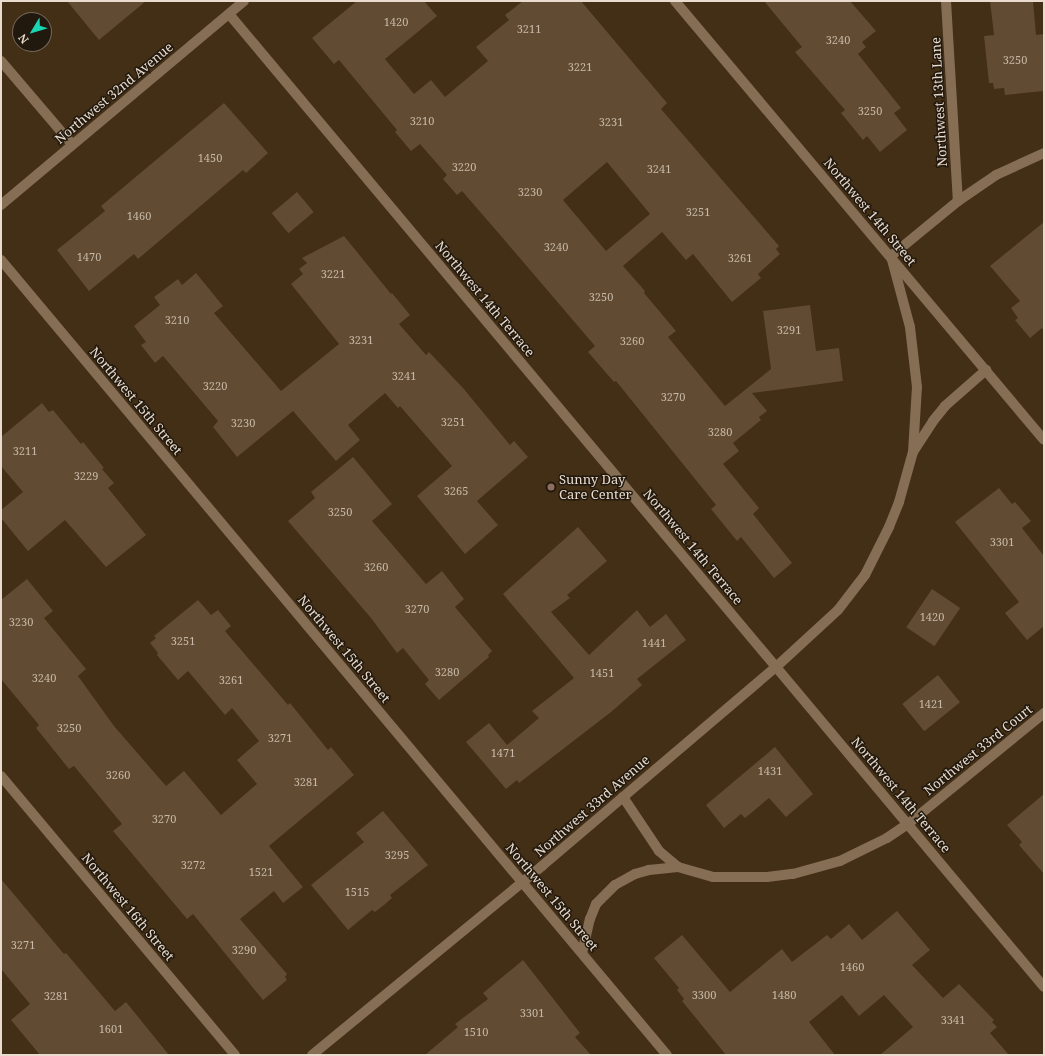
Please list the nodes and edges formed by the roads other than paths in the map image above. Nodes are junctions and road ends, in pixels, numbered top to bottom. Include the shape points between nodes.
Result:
1 (244, 1) edge
2 (675, 1) edge
3 (946, 1) edge
4 (229, 14) junction
5 (1, 61) edge
6 (72, 144) junction
7 (1044, 154) edge
8 (958, 201) junction
9 (1, 205) edge
10 (891, 256) junction
11 (1, 260) edge
12 (986, 370) junction
13 (1044, 440) edge
14 (913, 452) junction
15 (776, 667) junction
16 (1044, 712) edge
17 (1, 776) edge
18 (623, 797) junction
19 (908, 824) junction
20 (678, 867) junction
21 (523, 882) junction
22 (582, 953) junction
23 (1044, 987) edge
24 (234, 1055) edge
25 (312, 1055) edge
26 (667, 1055) edge

1 - 4 street, Northwest 32nd Avenue
2 - 10 street, Northwest 14th Street
3 - 8 street, Northwest 13th Lane
4 - 6 street, Northwest 32nd Avenue
4 - 15 street, Northwest 14th Terrace
5 - 6 street
6 - 9 street, Northwest 32nd Avenue
7 - 8 street via 996,175
8 - 10 street
10 - 12 street, Northwest 14th Street
10 - 14 street via 910,327 914,356 917,387
11 - 21 street, Northwest 15th Street
12 - 13 street, Northwest 14th Street
12 - 14 street via 945,406
14 - 15 street, Northwest 33rd Avenue via 896,508 865,575 838,610
15 - 18 street, Northwest 33rd Avenue
15 - 19 street, Northwest 14th Terrace
16 - 19 street, Northwest 33rd Court
17 - 24 street, Northwest 16th Street
18 - 20 street, Northwest 33rd Court via 659,851
18 - 21 street, Northwest 33rd Avenue
19 - 20 street, Northwest 33rd Court via 887,838 840,860 793,874 754,878 713,877
19 - 23 street, Northwest 14th Terrace
20 - 22 street via 649,870 624,878 615,885 596,904
21 - 22 street, Northwest 15th Street
21 - 25 street, Northwest 33rd Avenue
22 - 26 street, Northwest 15th Street

